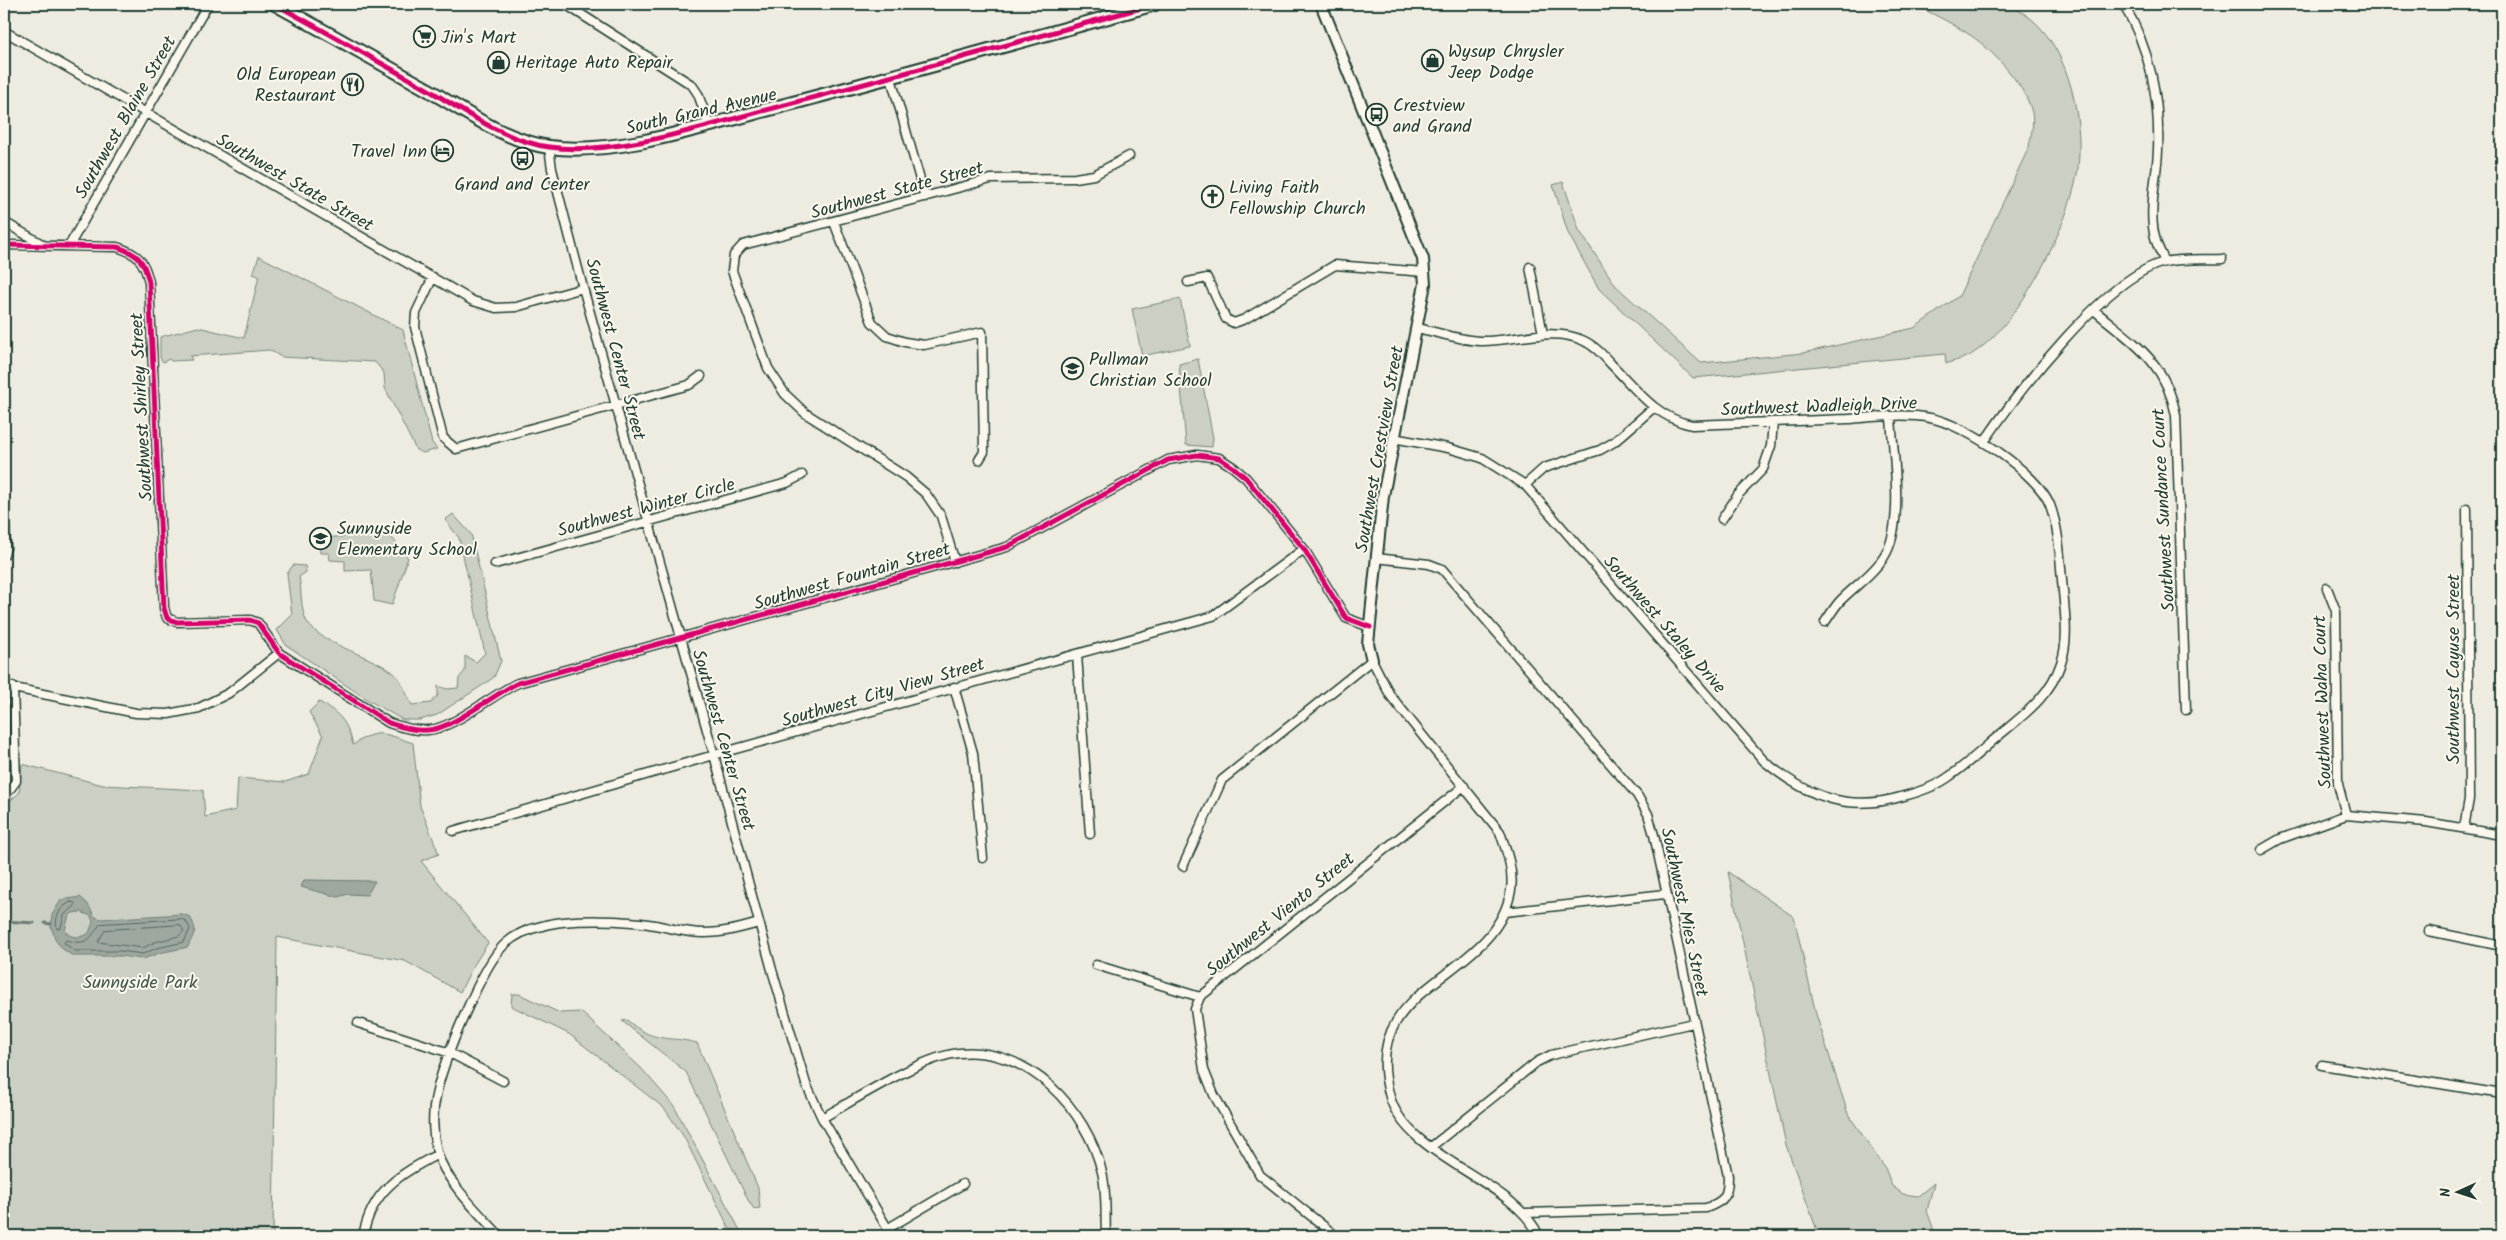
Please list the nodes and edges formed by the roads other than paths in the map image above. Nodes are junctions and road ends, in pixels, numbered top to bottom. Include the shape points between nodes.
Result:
1 (208, 4) edge
2 (275, 4) edge
3 (565, 4) edge
4 (1155, 4) edge
5 (1321, 4) edge
6 (2123, 4) edge
7 (4, 31) edge
8 (891, 78) junction
9 (144, 113) junction
10 (709, 124) junction
11 (549, 147) junction
12 (1129, 156) dead end
13 (925, 197) junction
14 (4, 222) edge
15 (834, 222) junction
16 (4, 245) edge
17 (44, 245) junction
18 (69, 246) junction
19 (2222, 259) dead end
20 (2166, 262) junction
21 (1530, 267) dead end
22 (1425, 272) junction
23 (433, 277) junction
24 (1188, 282) dead end
25 (582, 288) junction
26 (2094, 310) junction
27 (1417, 328) junction
28 (1543, 334) junction
29 (701, 376) dead end
30 (616, 405) junction
31 (1653, 408) junction
32 (1891, 417) junction
33 (1773, 422) junction
34 (1393, 438) junction
35 (1984, 442) junction
36 (979, 460) dead end
37 (802, 475) dead end
38 (1525, 485) junction
39 (2467, 509) dead end
40 (4, 510) edge
41 (1722, 519) dead end
42 (647, 521) junction
43 (1304, 549) junction
44 (4, 555) edge
45 (1376, 558) junction
46 (955, 562) junction
47 (495, 564) dead end
48 (2327, 588) dead end
49 (1825, 622) dead end
50 (1370, 627) junction
51 (680, 638) junction
52 (279, 653) junction
53 (1077, 655) junction
54 (1372, 660) junction
55 (4, 686) edge
56 (13, 686) junction
57 (954, 687) junction
58 (2186, 710) dead end
59 (714, 755) junction
60 (1464, 786) junction
61 (1921, 792) joint
62 (4, 797) edge
63 (2346, 815) junction
64 (2464, 828) junction
65 (453, 831) dead end
66 (1090, 834) dead end
67 (2502, 835) edge
68 (2261, 850) dead end
69 (983, 858) dead end
70 (1183, 866) dead end
71 (1665, 894) junction
72 (1505, 912) junction
73 (759, 923) junction
74 (2429, 932) dead end
75 (2502, 946) edge
76 (1096, 965) dead end
77 (1200, 996) junction
78 (358, 1023) dead end
79 (1693, 1023) junction
80 (450, 1053) junction
81 (2322, 1065) dead end
82 (503, 1080) dead end
83 (2502, 1094) edge
84 (822, 1118) junction
85 (1431, 1147) junction
86 (438, 1154) junction
87 (963, 1184) dead end
88 (1525, 1213) junction
89 (889, 1233) edge
90 (363, 1236) edge
91 (500, 1236) edge
92 (1106, 1236) edge
93 (1336, 1236) edge
94 (1539, 1236) edge

1 - 9 street, Southwest Blaine Street
2 - 11 main road, South Grand Avenue via 476,118 525,141
3 - 10 street via 692,85
4 - 8 main road, South Grand Avenue
5 - 22 street, Southwest Crestview Street via 1423,258
6 - 20 street via 2148,58 2157,102 2158,149 2152,220 2156,241
7 - 9 street, Southwest State Street
8 - 10 main road, South Grand Avenue
8 - 13 street
9 - 18 street, Southwest Blaine Street
9 - 23 street, Southwest State Street
10 - 11 main road, South Grand Avenue via 632,143 591,148
11 - 25 street, Southwest Center Street
12 - 13 street, Southwest State Street via 1094,175 991,179
13 - 15 street, Southwest State Street
14 - 17 street
15 - 36 street via 872,322 887,336 924,345 982,332 984,452
15 - 46 street, Southwest State Street via 743,245 734,255 732,271 768,368 785,394 805,413 906,477 926,494 941,516
16 - 17 street
17 - 18 street
18 - 52 street, Southwest Shirley Street via 118,247 132,252 144,264 149,282 167,618 177,622 250,620 258,623
19 - 20 street
20 - 26 street via 2139,273
21 - 28 street
22 - 24 street via 1335,264 1234,323 1226,319 1207,278
22 - 27 street, Southwest Crestview Street
23 - 25 street, Southwest State Street via 473,301 496,308 516,307
23 - 30 street via 416,313 414,328 443,438 456,449
25 - 30 street, Southwest Center Street
26 - 35 street via 2012,400
26 - 58 street, Southwest Sundance Court via 2146,354 2172,392 2176,415
27 - 28 street, Southwest Wadleigh Drive via 1478,341 1504,341
27 - 34 street, Southwest Crestview Street
28 - 31 street, Southwest Wadleigh Drive via 1565,334 1584,340 1598,350
29 - 30 street via 689,385
30 - 42 street, Southwest Center Street
31 - 33 street, Southwest Wadleigh Drive via 1664,416 1692,425
31 - 38 street via 1614,442 1600,450 1544,468
32 - 33 street, Southwest Wadleigh Drive
32 - 35 street, Southwest Wadleigh Drive via 1929,417 1951,424
32 - 49 street via 1896,513 1893,536 1884,557 1871,574 1839,602
33 - 41 street via 1771,446 1763,469 1738,495
34 - 38 street, Southwest Staley Drive via 1482,458
34 - 45 street, Southwest Crestview Street
35 - 61 street, Southwest Wadleigh Drive via 2034,480 2049,503 2058,532 2066,630 2062,662 2049,690 2030,710 1948,778
37 - 42 street, Southwest Winter Circle via 787,484
38 - 61 street, Southwest Staley Drive via 1764,762 1785,779 1808,792 1864,804
39 - 64 street, Southwest Cayuse Street via 2469,799
40 - 44 street
42 - 47 street, Southwest Winter Circle
42 - 51 street, Southwest Center Street
43 - 46 street, Southwest Fountain Street via 1233,466 1219,458 1197,455 1168,460 1007,547
43 - 50 street, Southwest Fountain Street via 1346,618
43 - 53 street, Southwest City View Street via 1213,616
45 - 50 street, Southwest Crestview Street
45 - 71 street, Southwest Mies Street via 1429,564 1442,569 1637,795 1654,834
46 - 51 street, Southwest Fountain Street
48 - 63 street, Southwest Waha Court via 2336,611 2338,784
50 - 54 street, Southwest Crestview Street via 1368,644
51 - 52 street, Southwest Fountain Street via 518,683 447,725 429,730 389,723
51 - 59 street, Southwest Center Street
52 - 56 street via 229,693 199,708 168,714 127,712
53 - 57 street, Southwest City View Street
53 - 66 street
54 - 60 street, Southwest Crestview Street via 1390,696
54 - 70 street via 1222,780
55 - 56 street
56 - 62 street via 16,781
57 - 59 street, Southwest City View Street
57 - 69 street via 973,753
59 - 65 street, Southwest City View Street
59 - 73 street, Southwest Center Street
60 - 72 street, Southwest Crestview Street via 1500,832 1510,859 1511,889
60 - 77 street, Southwest Viento Street
63 - 64 street
63 - 68 street via 2280,839
64 - 67 street
71 - 72 street
71 - 79 street, Southwest Mies Street
72 - 85 street, Southwest Crestview Street via 1489,937 1400,1012 1387,1038 1384,1068 1390,1099 1407,1126
73 - 80 street via 726,932 702,933 636,923 574,922 543,925 522,932 505,944 491,961
73 - 84 street, Southwest Center Street via 806,1084
74 - 75 street
76 - 77 street, Southwest Viento Street
77 - 93 street via 1195,1009 1204,1070 1219,1103 1260,1175
78 - 80 street
79 - 85 street via 1551,1055 1537,1062
79 - 88 street, Southwest Mies Street via 1728,1176 1728,1192 1719,1204 1706,1208
80 - 82 street
80 - 86 street via 437,1092 434,1113
81 - 83 street
84 - 89 street, Southwest Center Street
84 - 92 street via 926,1062 958,1053 991,1054 1021,1065 1048,1084 1072,1108 1091,1138 1102,1173
85 - 88 street, Southwest Crestview Street
86 - 90 street via 405,1172 383,1190 366,1219
86 - 91 street via 455,1183
87 - 89 street
88 - 94 street, Southwest Crestview Street

